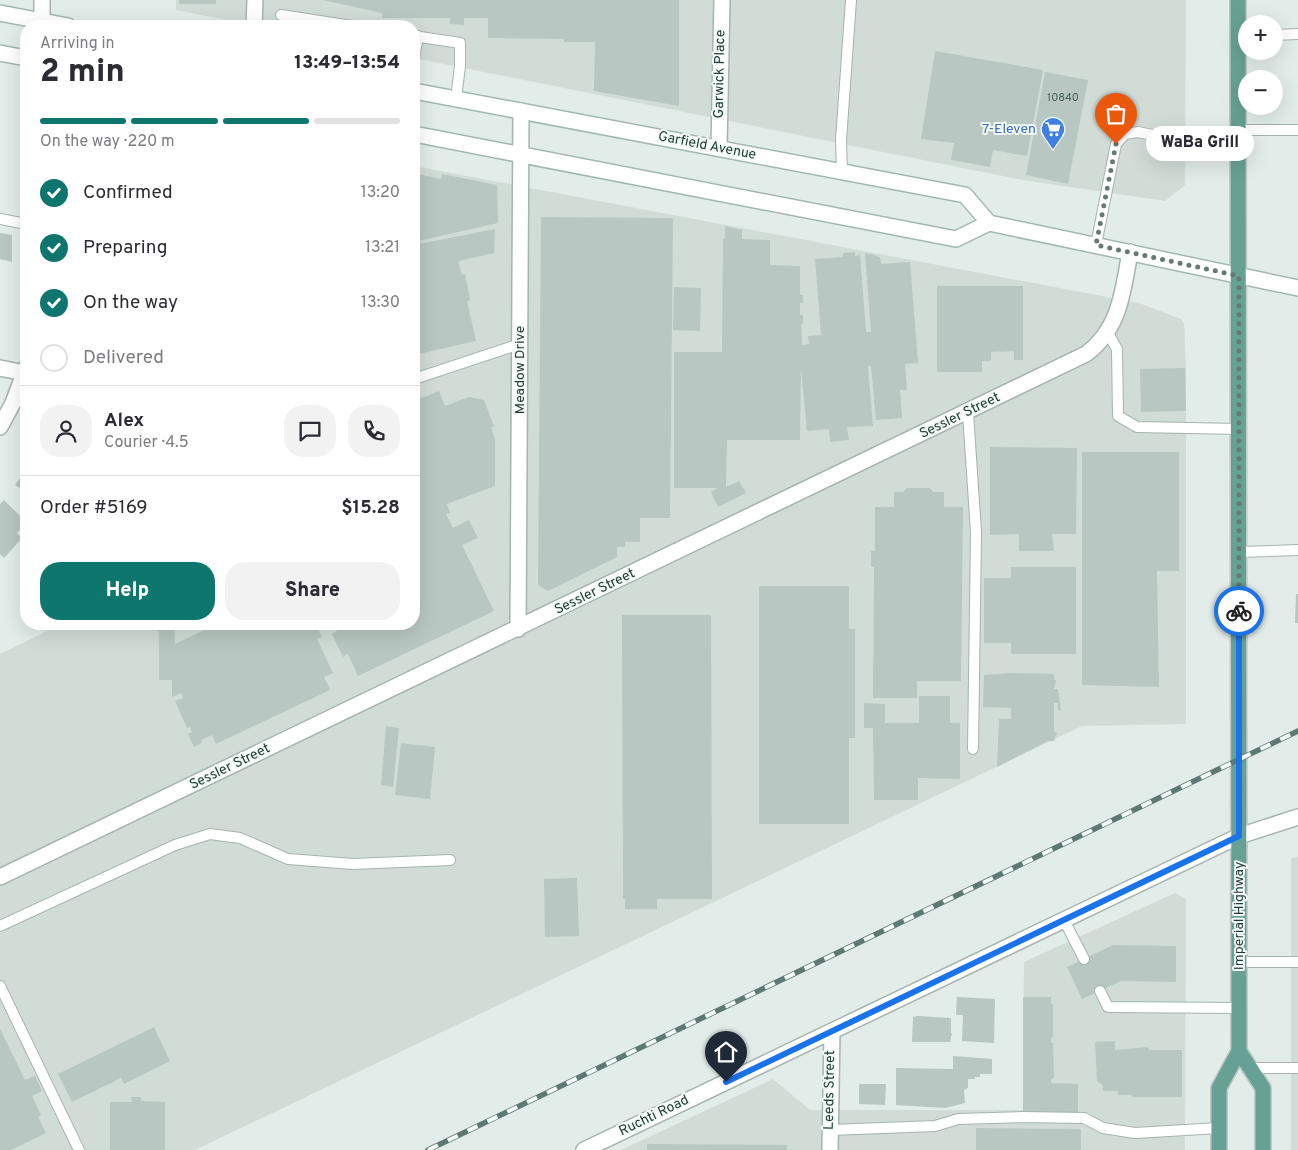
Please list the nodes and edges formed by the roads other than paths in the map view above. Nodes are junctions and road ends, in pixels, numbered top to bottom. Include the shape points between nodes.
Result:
1 (42, 0) edge
2 (255, 0) edge
3 (722, 0) edge
4 (851, 0) edge
5 (1238, 0) edge
6 (0, 13) edge
7 (281, 15) dead end
8 (1240, 15) edge
9 (27, 20) edge
10 (42, 20) edge
11 (254, 20) edge
12 (313, 20) edge
13 (1298, 34) edge
14 (1283, 35) edge
15 (420, 37) edge
16 (0, 53) edge
17 (20, 57) edge
18 (1241, 60) edge
19 (420, 92) edge
20 (456, 99) junction
21 (521, 111) junction
22 (1238, 130) junction
23 (1298, 130) edge
24 (420, 135) edge
25 (719, 148) junction
26 (1238, 153) junction
27 (521, 155) junction
28 (842, 172) junction
29 (0, 219) edge
30 (20, 223) edge
31 (989, 223) junction
32 (1096, 245) junction
33 (1130, 252) junction
34 (1239, 276) junction
35 (1298, 288) edge
36 (1108, 333) junction
37 (520, 344) junction
38 (0, 368) edge
39 (20, 370) edge
40 (420, 377) edge
41 (20, 383) edge
42 (968, 413) junction
43 (0, 427) edge
44 (1240, 429) junction
45 (1298, 550) edge
46 (1240, 552) junction
47 (518, 629) junction
48 (973, 749) dead end
49 (1298, 817) edge
50 (1239, 836) junction
51 (450, 860) dead end
52 (0, 877) edge
53 (1064, 920) junction
54 (0, 926) edge
55 (1084, 959) dead end
56 (1239, 962) junction
57 (1298, 962) edge
58 (0, 986) edge
59 (1100, 991) dead end
60 (1239, 1008) junction
61 (832, 1031) junction
62 (1239, 1051) junction
63 (1250, 1068) junction
64 (1298, 1068) edge
65 (1219, 1128) junction
66 (830, 1130) junction
67 (79, 1150) edge
68 (584, 1150) edge
69 (830, 1150) edge
70 (1219, 1150) edge
71 (1263, 1150) edge

1 - 10 street
2 - 11 street
3 - 25 street, Garwick Place
4 - 28 lane via 841,140
5 - 8 main road, Imperial Highway
6 - 9 street
7 - 12 lane
13 - 14 lane
15 - 20 lane via 460,43
16 - 17 street
18 - 22 main road, Imperial Highway
19 - 20 street, Garfield Avenue
20 - 21 street, Garfield Avenue
21 - 25 street, Garfield Avenue
21 - 27 street, Meadow Drive
22 - 23 lane
22 - 26 main road, Imperial Highway
24 - 27 street
25 - 28 street, Garfield Avenue
26 - 32 lane via 1138,132 1125,134 1116,144
26 - 34 main road, Imperial Highway
27 - 31 street via 956,239
27 - 37 street, Meadow Drive
28 - 31 street, Garfield Avenue via 965,195
29 - 30 lane
31 - 32 street
32 - 33 street
33 - 34 street
33 - 36 street, Sessler Street via 1121,301
34 - 35 street
34 - 44 main road, Imperial Highway
36 - 42 street, Sessler Street via 1086,354
36 - 44 lane via 1117,349 1118,416 1137,427
37 - 40 lane
37 - 47 street, Meadow Drive
38 - 39 street
41 - 43 street
42 - 47 street, Sessler Street
42 - 48 lane via 976,532
44 - 46 main road, Imperial Highway
45 - 46 lane
46 - 50 main road, Imperial Highway
47 - 52 street, Sessler Street
49 - 50 street, Ruchti Road
50 - 53 street, Ruchti Road
50 - 56 main road, Imperial Highway
51 - 54 lane via 352,864 288,859 240,838 210,834 175,845
53 - 55 lane
53 - 61 street, Ruchti Road
56 - 57 lane
56 - 60 main road, Imperial Highway
58 - 67 lane
59 - 60 lane via 1108,1007
60 - 62 main road, Imperial Highway
61 - 66 street, Leeds Street
61 - 68 street, Ruchti Road
62 - 63 main road
62 - 65 main road, Imperial Highway via 1219,1088
63 - 64 lane
63 - 71 main road via 1263,1088
65 - 66 lane via 1135,1133 1103,1128 1084,1118 1023,1117 958,1119 935,1126
65 - 70 main road, Imperial Highway
66 - 69 street, Leeds Street

